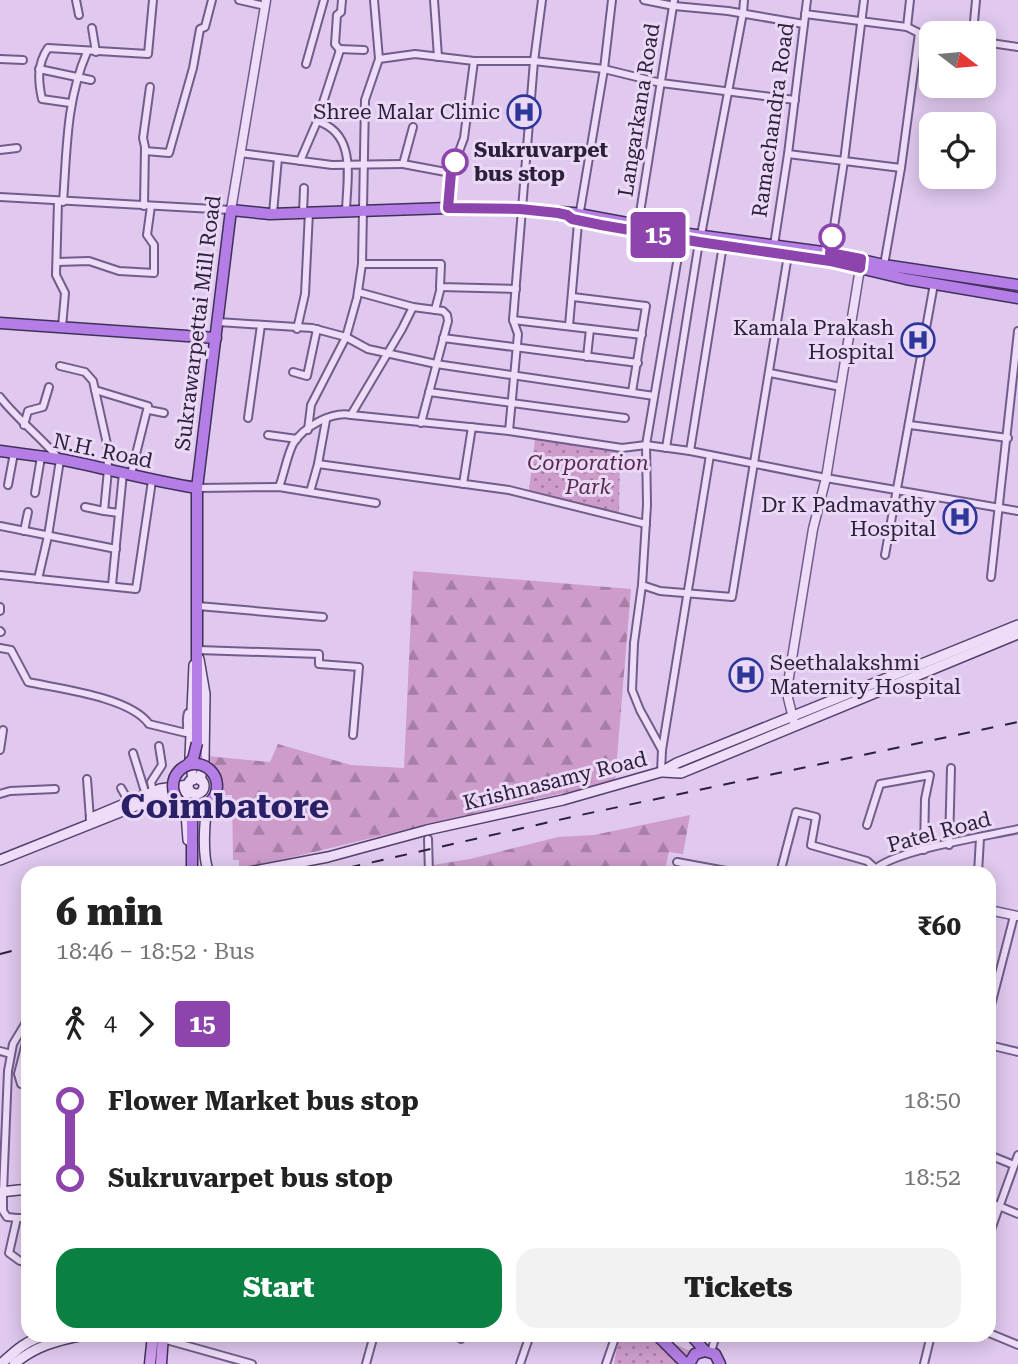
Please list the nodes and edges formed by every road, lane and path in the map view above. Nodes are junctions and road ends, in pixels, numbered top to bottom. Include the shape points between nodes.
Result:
1 (76, 0) edge
2 (153, 0) edge
3 (212, 0) edge
4 (239, 0) edge
5 (324, 0) edge
6 (342, 0) edge
7 (374, 0) edge
8 (434, 0) edge
9 (542, 0) edge
10 (612, 0) edge
11 (644, 0) edge
12 (744, 0) edge
13 (807, 0) edge
14 (864, 0) edge
15 (909, 0) edge
16 (976, 0) edge
17 (265, 3) edge
18 (674, 3) edge
19 (743, 13) junction
20 (805, 14) junction
21 (79, 15) dead end
22 (974, 21) edge
23 (861, 22) junction
24 (804, 24) junction
25 (907, 27) junction
26 (92, 28) dead end
27 (919, 33) joint
28 (996, 44) edge
29 (1018, 47) edge
30 (339, 49) junction
31 (364, 50) dead end
32 (87, 52) junction
33 (96, 52) junction
34 (438, 57) junction
35 (0, 59) edge
36 (379, 59) junction
37 (23, 60) dead end
38 (474, 61) junction
39 (534, 61) junction
40 (306, 64) dead end
41 (39, 69) junction
42 (604, 69) junction
43 (77, 76) junction
44 (91, 80) dead end
45 (661, 83) junction
46 (150, 87) dead end
47 (727, 90) junction
48 (795, 100) junction
49 (70, 103) junction
50 (317, 121) junction
51 (413, 127) dead end
52 (17, 148) dead end
53 (0, 150) edge
54 (145, 151) junction
55 (240, 153) junction
56 (788, 154) junction
57 (278, 158) junction
58 (844, 160) junction
59 (300, 161) junction
60 (403, 164) junction
61 (347, 165) junction
62 (363, 166) junction
63 (901, 168) junction
64 (451, 173) junction
65 (304, 188) dead end
66 (0, 197) edge
67 (60, 202) junction
68 (148, 206) junction
69 (448, 208) junction
70 (520, 209) junction
71 (362, 210) junction
72 (231, 211) junction
73 (346, 211) junction
74 (273, 213) junction
75 (306, 213) junction
76 (578, 219) junction
77 (638, 225) junction
78 (681, 239) junction
79 (700, 239) junction
80 (774, 245) junction
81 (723, 246) junction
82 (830, 253) junction
83 (788, 256) junction
84 (57, 262) junction
85 (362, 264) junction
86 (860, 264) junction
87 (884, 265) junction
88 (934, 284) junction
89 (1018, 285) edge
90 (441, 287) junction
91 (516, 289) junction
92 (358, 292) junction
93 (573, 297) junction
94 (1018, 298) edge
95 (413, 307) junction
96 (435, 310) junction
97 (513, 320) junction
98 (218, 322) junction
99 (0, 323) edge
100 (261, 326) junction
101 (569, 326) junction
102 (62, 327) junction
103 (590, 328) junction
104 (297, 329) junction
105 (317, 329) junction
106 (1018, 331) edge
107 (642, 335) junction
108 (346, 337) junction
109 (216, 338) junction
110 (443, 338) junction
111 (517, 348) junction
112 (387, 354) junction
113 (587, 357) junction
114 (638, 363) junction
115 (436, 364) junction
116 (60, 366) dead end
117 (293, 372) dead end
118 (769, 373) junction
119 (514, 376) junction
120 (49, 387) dead end
121 (841, 387) junction
122 (95, 390) junction
123 (429, 392) junction
124 (632, 392) junction
125 (654, 396) junction
126 (0, 397) edge
127 (512, 402) junction
128 (149, 410) junction
129 (164, 413) dead end
130 (351, 415) junction
131 (248, 418) dead end
132 (625, 418) dead end
133 (326, 420) junction
134 (421, 423) junction
135 (24, 425) junction
136 (910, 425) junction
137 (472, 427) junction
138 (308, 430) junction
139 (509, 431) junction
140 (268, 435) dead end
141 (1008, 438) junction
142 (298, 439) junction
143 (646, 445) junction
144 (666, 448) junction
145 (0, 451) edge
146 (690, 451) junction
147 (13, 453) junction
148 (710, 455) junction
149 (41, 457) junction
150 (60, 460) junction
151 (318, 464) junction
152 (753, 464) junction
153 (108, 470) junction
154 (127, 474) junction
155 (826, 478) junction
156 (152, 481) junction
157 (463, 484) junction
158 (8, 485) dead end
159 (279, 487) junction
160 (197, 488) junction
161 (898, 488) junction
162 (310, 492) junction
163 (35, 493) dead end
164 (376, 503) dead end
165 (85, 507) dead end
166 (999, 508) junction
167 (1018, 510) edge
168 (104, 511) junction
169 (28, 512) dead end
170 (119, 513) junction
171 (646, 524) junction
172 (0, 526) edge
173 (24, 531) junction
174 (48, 536) junction
175 (116, 549) junction
176 (885, 555) dead end
177 (0, 575) edge
178 (991, 577) dead end
179 (38, 579) junction
180 (642, 585) junction
181 (112, 586) junction
182 (687, 593) junction
183 (198, 606) junction
184 (323, 617) dead end
185 (1018, 625) edge
186 (1018, 634) edge
187 (0, 648) edge
188 (198, 652) junction
189 (194, 719) junction
190 (794, 721) junction
191 (3, 730) dead end
192 (354, 735) dead end
193 (197, 743) junction
194 (159, 746) dead end
195 (0, 750) edge
196 (662, 750) junction
197 (133, 753) dead end
198 (188, 764) junction
199 (199, 764) junction
200 (951, 768) dead end
201 (661, 772) junction
202 (87, 779) dead end
203 (194, 786) junction
204 (121, 788) dead end
205 (55, 789) dead end
206 (173, 791) junction
207 (0, 794) edge
208 (149, 794) junction
209 (129, 802) junction
210 (195, 806) junction
211 (89, 819) junction
212 (867, 825) dead end
213 (1018, 829) edge
214 (60, 837) junction
215 (980, 838) junction
216 (428, 839) dead end
217 (949, 845) junction
218 (924, 850) junction
219 (0, 860) edge
220 (677, 862) dead end
221 (190, 866) edge
222 (198, 866) edge
223 (206, 866) edge
224 (281, 866) edge
225 (429, 866) edge
226 (697, 866) edge
227 (782, 866) edge
228 (870, 866) edge
229 (882, 866) edge
230 (978, 866) edge
231 (996, 912) edge
232 (1016, 916) edge
233 (996, 988) edge
234 (21, 1031) edge
235 (996, 1047) edge
236 (0, 1051) edge
237 (1018, 1052) edge
238 (11, 1054) junction
239 (21, 1062) edge
240 (21, 1084) edge
241 (1018, 1155) edge
242 (996, 1158) edge
243 (1014, 1165) junction
244 (21, 1190) edge
245 (2, 1192) edge
246 (996, 1205) edge
247 (1000, 1206) junction
248 (1018, 1214) edge
249 (996, 1217) edge
250 (17, 1218) junction
251 (21, 1218) edge
252 (21, 1261) edge
253 (996, 1336) edge
254 (29, 1342) edge
255 (52, 1342) edge
256 (158, 1342) edge
257 (160, 1342) edge
258 (177, 1342) edge
259 (372, 1342) edge
260 (528, 1342) edge
261 (614, 1342) edge
262 (664, 1342) edge
263 (699, 1342) edge
264 (929, 1342) edge
265 (1018, 1345) edge
266 (714, 1356) edge
267 (1, 1364) edge
268 (14, 1364) edge
269 (150, 1364) edge
270 (161, 1364) edge
271 (252, 1364) edge
272 (366, 1364) edge
273 (520, 1364) edge
274 (606, 1364) edge
275 (687, 1364) edge
276 (729, 1364) edge
277 (924, 1364) edge

1 - 21 street
2 - 33 street via 148,54
3 - 54 street via 205,27 200,29 169,153
4 - 17 street
5 - 40 street
6 - 30 street via 335,44
7 - 36 street
8 - 34 street
9 - 39 street
10 - 42 street
11 - 18 street
12 - 19 street
13 - 20 street, Ramachandra Road
14 - 23 street
15 - 25 street
16 - 22 street
17 - 55 street, Sukrawarpettai Mill Road
18 - 19 street
18 - 45 street, Langarkana Road
19 - 24 street
19 - 47 street
20 - 23 street
20 - 24 street, Ramachandra Road
23 - 25 street
23 - 58 street
24 - 48 street, Ramachandra Road
25 - 27 street
26 - 33 street
27 - 63 street
28 - 29 street
30 - 31 street
30 - 50 street
32 - 33 street
32 - 41 street via 48,48
32 - 43 street
34 - 36 street via 415,54
34 - 38 street
35 - 37 street
36 - 62 street via 365,100
38 - 39 street
38 - 64 street via 464,138
39 - 42 street
39 - 70 street
41 - 43 street
41 - 49 street via 42,99
42 - 45 street
42 - 76 street
43 - 44 street
43 - 49 street
45 - 47 street
45 - 77 street, Langarkana Road
46 - 54 street
47 - 48 street
47 - 79 street
48 - 56 street, Ramachandra Road
49 - 67 street
50 - 59 street
50 - 61 street via 332,126 346,148
51 - 60 street
52 - 53 street
54 - 68 street
55 - 57 street
55 - 72 street, Sukrawarpettai Mill Road
56 - 58 street
56 - 80 street, Ramachandra Road
57 - 59 street
57 - 74 street
58 - 63 street
58 - 82 street
59 - 61 street
60 - 62 street
60 - 64 street
61 - 62 street
61 - 73 street
62 - 71 street
63 - 87 street
64 - 69 street
65 - 75 street
66 - 67 street
67 - 68 street
67 - 84 street
68 - 72 street
68 - 84 street via 146,235 154,245 153,273 119,271 89,261
69 - 70 highway
69 - 71 highway
70 - 76 highway
70 - 91 street
71 - 73 highway
71 - 85 street
72 - 74 highway
72 - 98 highway, Sukrawarpettai Mill Road
73 - 75 highway
74 - 75 highway
75 - 104 street via 305,294
76 - 77 highway
76 - 78 highway
76 - 93 street
77 - 79 highway
78 - 79 highway
78 - 125 street
79 - 80 highway
79 - 81 highway
79 - 144 street
80 - 82 highway
81 - 83 highway
81 - 146 street
82 - 86 highway
83 - 86 highway
83 - 118 street
84 - 102 street via 65,293
85 - 90 street via 441,264
85 - 92 street
86 - 87 highway
86 - 88 highway
86 - 121 street
87 - 89 highway
88 - 94 highway
88 - 136 street
90 - 91 street
90 - 96 street
91 - 97 street
92 - 95 street
92 - 108 street
93 - 101 street
93 - 107 street via 646,306
95 - 96 street
95 - 112 street
96 - 110 street via 447,315
97 - 101 street
97 - 111 street
98 - 100 street
98 - 109 highway, Sukrawarpettai Mill Road
99 - 102 highway
100 - 104 street
100 - 131 street
101 - 103 street
102 - 109 highway
103 - 107 street
103 - 113 street
104 - 105 street
105 - 108 street
105 - 117 street via 307,376
106 - 141 street
107 - 114 street
108 - 112 street
108 - 138 street via 311,405
109 - 160 highway, Sukrawarpettai Mill Road
110 - 111 street
110 - 115 street
111 - 113 street
111 - 119 street
112 - 115 street
112 - 130 street
113 - 114 street
114 - 124 street
115 - 119 street
115 - 123 street
116 - 122 street via 85,372
118 - 121 street
118 - 152 street
119 - 124 street
119 - 127 street
120 - 135 street via 43,407 28,411
121 - 155 street
122 - 128 street via 146,404
122 - 153 street
123 - 127 street
123 - 134 street
124 - 125 street
125 - 143 street
126 - 135 street
127 - 132 street
127 - 139 street
128 - 129 street
128 - 154 street
130 - 133 street
130 - 134 street
133 - 138 street
133 - 151 street
134 - 137 street
135 - 150 street
136 - 141 street
136 - 161 street
137 - 139 street
137 - 157 street
138 - 142 street
139 - 143 street via 622,448
140 - 142 street
141 - 166 street
142 - 159 street
143 - 144 street
143 - 171 street
144 - 146 street
145 - 147 highway, N.H. Road
146 - 148 street
147 - 149 highway, N.H. Road
147 - 158 street
148 - 152 street
148 - 182 street
149 - 150 highway, N.H. Road
149 - 163 street
150 - 153 highway, N.H. Road
150 - 174 street
151 - 157 street
151 - 162 street
152 - 155 street
152 - 182 street via 732,597
153 - 154 highway, N.H. Road
153 - 168 street
154 - 156 highway, N.H. Road
154 - 170 street
155 - 161 street
155 - 190 street via 788,683
156 - 160 highway, N.H. Road
156 - 181 street via 136,589
157 - 171 street via 533,495
159 - 160 street
159 - 162 street
160 - 183 highway, Sukrawarpettai Mill Road
161 - 166 street
161 - 176 street
162 - 164 street
165 - 168 street
166 - 167 street
166 - 178 street
168 - 170 street
169 - 173 street
170 - 175 street
171 - 180 street
172 - 173 street
173 - 174 street
174 - 175 street
174 - 179 street
175 - 181 street
177 - 179 street
179 - 181 street
180 - 182 street
180 - 196 street via 632,690
182 - 196 street
183 - 184 street
183 - 188 highway, Sukrawarpettai Mill Road
185 - 190 main road, Krishnasamy Road
186 - 190 main road
187 - 189 street via 10,650 28,682 122,704 143,715 149,724 186,733 188,713
188 - 189 highway, Sukrawarpettai Mill Road
188 - 192 street via 319,654 319,664 359,667
188 - 203 main road via 205,694 204,761
189 - 193 highway, Sukrawarpettai Mill Road
189 - 203 main road via 190,757
190 - 201 main road, Krishnasamy Road
191 - 195 street
193 - 198 highway, bridge
193 - 199 highway, Sukrawarpettai Mill Road, bridge
194 - 208 street via 162,765
196 - 201 street
197 - 208 street
198 - 199 highway, bridge
198 - 206 highway, bridge via 173,778
199 - 210 highway, bridge via 212,771 217,785 213,799
200 - 217 street
201 - 224 main road, Krishnasamy Road via 563,800
202 - 211 street
203 - 208 main road
203 - 210 main road
203 - 214 main road via 75,837
204 - 209 street
205 - 207 street
206 - 210 highway, bridge
206 - 214 main road
208 - 209 main road
209 - 211 main road
210 - 221 highway
210 - 222 highway
210 - 223 main road via 205,831
211 - 214 main road
212 - 218 street via 880,784 929,775
213 - 215 street, Patel Road
214 - 219 main road
215 - 217 street, Patel Road
215 - 230 street
216 - 225 street
217 - 218 street, Patel Road
218 - 229 street, Patel Road
220 - 226 street
227 - 228 street via 796,812 816,817 811,845 867,861
231 - 232 street
232 - 233 street
234 - 238 street
235 - 237 street
236 - 238 street
238 - 245 street
239 - 240 street
241 - 243 street
242 - 243 street
243 - 247 street
244 - 245 main road
245 - 250 street via 4,1211
246 - 247 street
247 - 248 street
247 - 249 street
250 - 251 street
250 - 252 street via 9,1252
253 - 265 street
254 - 267 main road
255 - 268 main road
256 - 269 main road
257 - 270 main road
258 - 271 street
259 - 272 street
260 - 273 street
261 - 274 street
262 - 275 highway
263 - 266 highway
264 - 277 street
266 - 275 highway via 695,1354
266 - 276 highway

